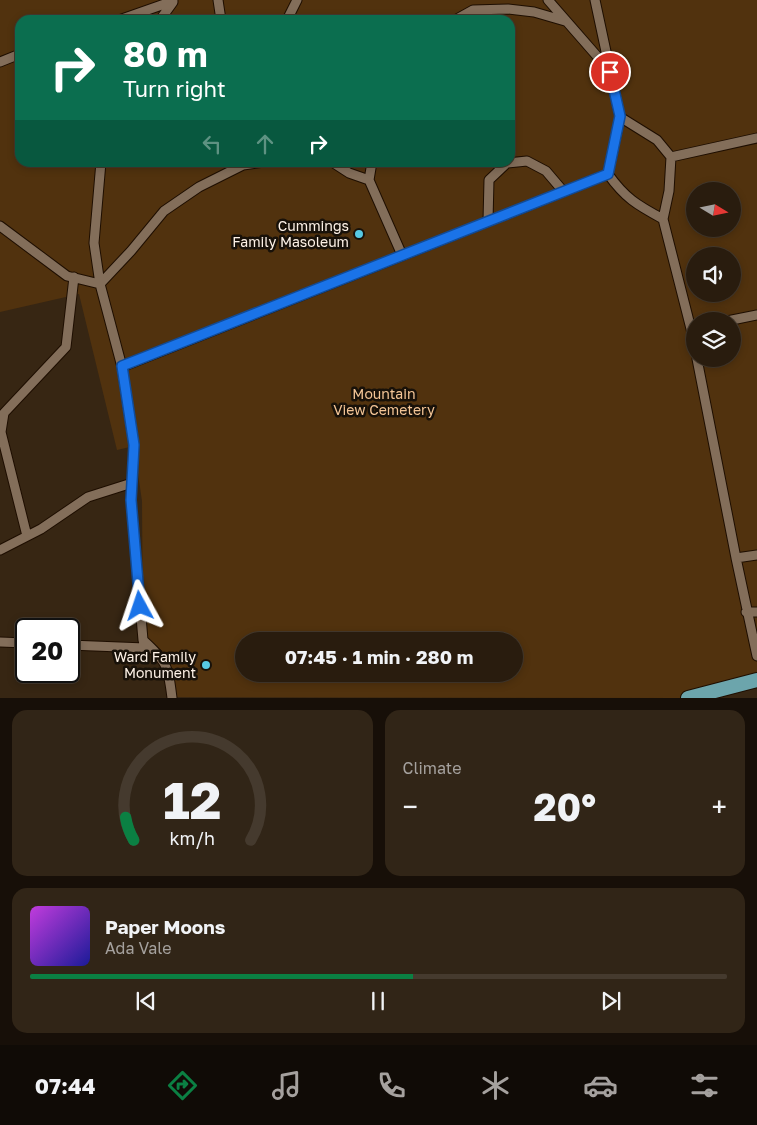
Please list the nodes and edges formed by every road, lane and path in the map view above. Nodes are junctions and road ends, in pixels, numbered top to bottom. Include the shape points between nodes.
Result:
1 (218, 0) edge
2 (297, 0) edge
3 (548, 0) edge
4 (595, 0) edge
5 (174, 1) edge
6 (133, 15) edge
7 (164, 15) edge
8 (220, 15) edge
9 (290, 15) edge
10 (464, 15) edge
11 (565, 20) junction
12 (15, 56) edge
13 (0, 62) edge
14 (610, 72) junction
15 (620, 116) junction
16 (757, 138) edge
17 (671, 157) junction
18 (515, 162) edge
19 (101, 167) edge
20 (242, 167) edge
21 (340, 167) edge
22 (371, 167) edge
23 (503, 167) edge
24 (608, 174) junction
25 (369, 180) junction
26 (563, 191) junction
27 (663, 219) junction
28 (488, 221) junction
29 (0, 226) edge
30 (402, 255) junction
31 (74, 277) junction
32 (100, 284) junction
33 (689, 312) edge
34 (757, 315) edge
35 (741, 318) edge
36 (122, 366) junction
37 (699, 367) edge
38 (132, 483) junction
39 (27, 536) junction
40 (0, 550) edge
41 (757, 556) edge
42 (736, 558) junction
43 (746, 612) junction
44 (757, 612) edge
45 (143, 640) junction
46 (0, 642) edge
47 (15, 643) edge
48 (80, 645) edge
49 (757, 656) edge
50 (757, 680) edge
51 (172, 698) edge
52 (688, 698) edge

1 - 8 lane
2 - 9 lane
3 - 11 lane
4 - 14 lane
5 - 6 lane
5 - 7 lane
10 - 11 lane via 473,10 508,9
11 - 14 lane
12 - 13 lane
14 - 15 lane
15 - 17 lane via 657,140
15 - 24 lane
16 - 17 lane
17 - 27 lane
18 - 26 lane via 527,161 546,171
19 - 32 lane via 94,243
20 - 32 lane via 199,187 164,211
21 - 25 lane
22 - 25 lane
23 - 28 lane via 489,180
24 - 26 lane
24 - 27 lane via 638,206
25 - 30 lane
26 - 28 lane
27 - 33 lane
28 - 30 lane
29 - 31 lane via 67,276
30 - 36 lane
31 - 32 lane
31 - 39 lane via 66,347 4,413 1,432
32 - 36 lane
34 - 35 lane
36 - 38 lane via 134,445
37 - 42 lane
38 - 39 lane via 88,497
38 - 45 lane
39 - 40 lane
41 - 42 lane
42 - 43 lane
43 - 44 lane
43 - 49 lane
45 - 48 lane via 145,648
45 - 51 lane via 163,659
46 - 47 lane
50 - 52 main road

